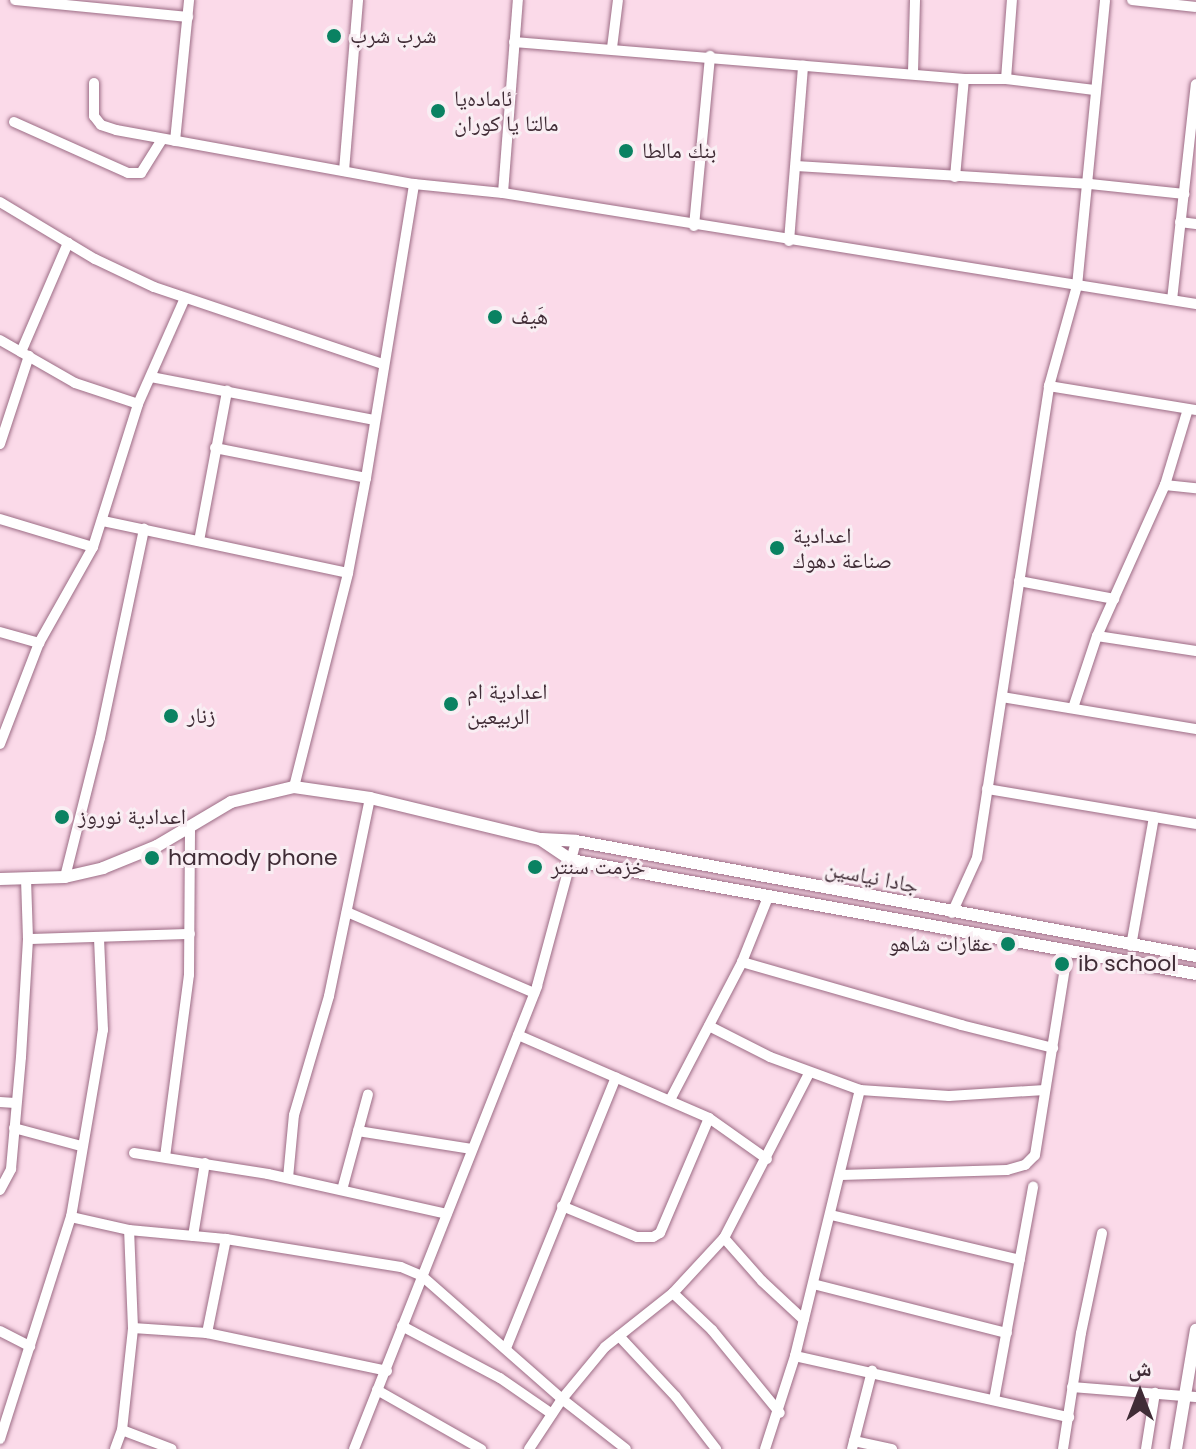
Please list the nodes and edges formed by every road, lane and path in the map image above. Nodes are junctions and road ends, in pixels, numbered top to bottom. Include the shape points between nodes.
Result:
1 (15, 0) edge
2 (189, 0) edge
3 (358, 0) edge
4 (518, 0) edge
5 (618, 0) edge
6 (915, 0) edge
7 (1012, 0) edge
8 (1105, 0) edge
9 (1132, 0) edge
10 (1196, 7) edge
11 (188, 17) junction
12 (514, 42) junction
13 (612, 48) junction
14 (710, 56) junction
15 (803, 66) junction
16 (913, 72) junction
17 (964, 79) junction
18 (1006, 79) junction
19 (94, 83) dead end
20 (1196, 84) edge
21 (1094, 90) junction
22 (1195, 96) edge
23 (14, 122) dead end
24 (162, 139) junction
25 (175, 141) junction
26 (796, 166) junction
27 (344, 171) junction
28 (955, 177) junction
29 (414, 184) junction
30 (1090, 184) junction
31 (503, 193) junction
32 (1184, 194) junction
33 (0, 202) edge
34 (1180, 222) junction
35 (1196, 224) edge
36 (694, 226) junction
37 (789, 241) junction
38 (68, 243) junction
39 (1077, 286) junction
40 (184, 300) junction
41 (1172, 300) junction
42 (1196, 304) edge
43 (0, 340) edge
44 (25, 354) junction
45 (383, 364) junction
46 (151, 377) junction
47 (1049, 386) junction
48 (227, 391) junction
49 (138, 404) junction
50 (1192, 410) edge
51 (375, 420) junction
52 (0, 444) edge
53 (215, 448) junction
54 (366, 478) junction
55 (1165, 485) junction
56 (1196, 488) edge
57 (0, 519) edge
58 (103, 521) junction
59 (144, 529) junction
60 (199, 541) junction
61 (93, 547) junction
62 (348, 573) junction
63 (1019, 581) junction
64 (1114, 599) junction
65 (0, 632) edge
66 (1097, 636) junction
67 (39, 643) junction
68 (1196, 651) edge
69 (1002, 697) junction
70 (1073, 708) junction
71 (1196, 726) edge
72 (0, 744) edge
73 (294, 787) junction
74 (987, 789) junction
75 (370, 798) junction
76 (1154, 817) junction
77 (1196, 824) edge
78 (190, 826) junction
79 (540, 839) junction
80 (576, 841) junction
81 (571, 860) junction
82 (65, 877) junction
83 (0, 879) edge
84 (26, 880) junction
85 (769, 895) junction
86 (347, 912) junction
87 (952, 913) junction
88 (190, 934) junction
89 (28, 939) junction
90 (99, 939) junction
91 (1110, 942) junction
92 (1131, 946) junction
93 (1068, 950) junction
94 (1196, 956) edge
95 (1107, 958) junction
96 (742, 962) junction
97 (1196, 974) edge
98 (534, 993) junction
99 (709, 1026) junction
100 (518, 1035) junction
101 (1053, 1048) junction
102 (809, 1073) junction
103 (616, 1077) junction
104 (860, 1090) junction
105 (1045, 1090) junction
106 (368, 1094) dead end
107 (670, 1100) junction
108 (0, 1102) edge
109 (15, 1103) junction
110 (709, 1118) junction
111 (14, 1128) junction
112 (358, 1131) junction
113 (81, 1146) junction
114 (472, 1149) junction
115 (134, 1153) dead end
116 (165, 1157) junction
117 (767, 1159) junction
118 (205, 1163) junction
119 (5, 1167) edge
120 (841, 1175) junction
121 (288, 1178) junction
122 (1033, 1187) dead end
123 (0, 1190) edge
124 (342, 1190) junction
125 (562, 1206) junction
126 (447, 1214) junction
127 (831, 1215) junction
128 (71, 1217) junction
129 (129, 1230) junction
130 (1102, 1233) dead end
131 (193, 1236) junction
132 (724, 1238) junction
133 (226, 1239) junction
134 (1020, 1260) junction
135 (422, 1276) junction
136 (813, 1284) junction
137 (673, 1293) junction
138 (804, 1320) junction
139 (402, 1326) junction
140 (133, 1328) junction
141 (1196, 1330) edge
142 (0, 1331) edge
143 (207, 1333) junction
144 (1007, 1333) junction
145 (619, 1336) junction
146 (30, 1346) junction
147 (506, 1348) junction
148 (795, 1356) junction
149 (387, 1371) junction
150 (872, 1371) junction
151 (1196, 1373) edge
152 (1072, 1387) junction
153 (377, 1390) junction
154 (1155, 1393) junction
155 (1191, 1396) edge
156 (562, 1399) junction
157 (994, 1400) junction
158 (780, 1413) junction
159 (552, 1414) junction
160 (1069, 1417) junction
161 (122, 1430) junction
162 (0, 1439) edge
163 (853, 1445) edge
164 (115, 1449) edge
165 (172, 1449) edge
166 (354, 1449) edge
167 (481, 1449) edge
168 (529, 1449) edge
169 (626, 1449) edge
170 (716, 1449) edge
171 (765, 1449) edge
172 (892, 1449) edge
173 (1063, 1449) edge
174 (1146, 1449) edge
175 (1176, 1449) edge
176 (1183, 1449) edge

1 - 11 street
2 - 11 street
3 - 27 street
4 - 12 street
5 - 13 street
6 - 16 street
7 - 18 street
8 - 21 street
9 - 10 street
11 - 25 street
12 - 13 street
12 - 31 street
13 - 14 street
14 - 15 street
14 - 36 street
15 - 16 street
15 - 26 street
16 - 17 street
17 - 18 street
17 - 28 street
18 - 21 street
19 - 24 street via 94,116 101,125
20 - 22 street
21 - 30 street
22 - 32 street
23 - 24 street via 128,173 141,173
24 - 25 street
25 - 27 street
26 - 28 street
26 - 37 street
27 - 29 street
28 - 30 street
29 - 31 street
29 - 45 street
30 - 32 street
30 - 39 street
31 - 36 street
32 - 34 street
33 - 38 street
34 - 35 street
34 - 41 street
36 - 37 street
37 - 39 street
38 - 40 street
38 - 44 street
39 - 41 street
39 - 47 street
40 - 45 street
40 - 46 street
41 - 42 street
43 - 44 street
44 - 49 street via 75,383
44 - 52 street
45 - 51 street
46 - 48 street
46 - 49 street
47 - 50 street
47 - 63 street
48 - 51 street
48 - 53 street
49 - 58 street
50 - 55 street
51 - 54 street
53 - 54 street
53 - 60 street
54 - 62 street
55 - 56 street
55 - 64 street
57 - 61 street
58 - 59 street
58 - 61 street
59 - 60 street
59 - 82 street
60 - 62 street
61 - 67 street
62 - 73 street
63 - 64 street
63 - 69 street
64 - 66 street
65 - 67 street
66 - 68 street
66 - 70 street
67 - 72 street
69 - 70 street
69 - 74 street
70 - 71 street
73 - 75 street
73 - 78 street via 231,802
74 - 76 street
74 - 87 street via 977,858
75 - 79 street
75 - 86 street
76 - 77 street
76 - 92 street
78 - 82 street via 121,862
78 - 88 street
79 - 80 street, جادا نیاسین
79 - 81 street
80 - 81 street
80 - 87 street, جادا نیاسین
81 - 85 street, جادا نیاسین
81 - 98 street
82 - 84 street
83 - 84 street
84 - 89 street
85 - 93 street, جادا نیاسین
85 - 96 street
86 - 98 street
86 - 121 street via 294,1115
87 - 91 street, جادا نیاسین
88 - 90 street
88 - 116 street
89 - 90 street
89 - 109 street
90 - 113 street via 103,1030
91 - 92 street, جادا نیاسین
91 - 95 street
92 - 94 street, جادا نیاسین
93 - 95 street, جادا نیاسین
93 - 101 street
95 - 97 street, جادا نیاسین
96 - 99 street
96 - 101 street
98 - 100 street
99 - 102 street
99 - 107 street
100 - 103 street
100 - 114 street
101 - 105 street
102 - 104 street
102 - 117 street
103 - 107 street
103 - 125 street
104 - 105 street via 949,1096
104 - 120 street
105 - 120 street via 1035,1155 1025,1165
106 - 112 street
107 - 110 street
108 - 109 street
109 - 111 street
110 - 117 street
110 - 125 street via 660,1233 637,1237
111 - 113 street
111 - 119 street
112 - 114 street
112 - 124 street
113 - 128 street
114 - 126 street
115 - 116 street
116 - 118 street
117 - 132 street
118 - 121 street
118 - 131 street
119 - 123 street
120 - 127 street
121 - 124 street
122 - 134 street
124 - 126 street
125 - 147 street
126 - 135 street
127 - 134 street
127 - 136 street
128 - 129 street
128 - 146 street
129 - 131 street
129 - 140 street
130 - 152 street
131 - 133 street
132 - 137 street
132 - 138 street
133 - 135 street via 401,1267
133 - 143 street
134 - 144 street
135 - 139 street
135 - 147 street
136 - 138 street
136 - 144 street
137 - 145 street
137 - 158 street via 712,1330
138 - 148 street
139 - 149 street
139 - 159 street via 500,1378
140 - 143 street
140 - 161 street
141 - 155 street
142 - 146 street
143 - 149 street
144 - 157 street
145 - 156 street
145 - 170 street
146 - 162 street
147 - 156 street
148 - 150 street
148 - 158 street
149 - 153 street
150 - 157 street
150 - 163 street
151 - 155 street
152 - 154 street
152 - 160 street
153 - 166 street
153 - 167 street
154 - 155 street
154 - 174 street
155 - 175 street
155 - 176 street
156 - 159 street
156 - 169 street
157 - 160 street
158 - 171 street
159 - 168 street
160 - 173 street
161 - 164 street
161 - 165 street
163 - 172 street

